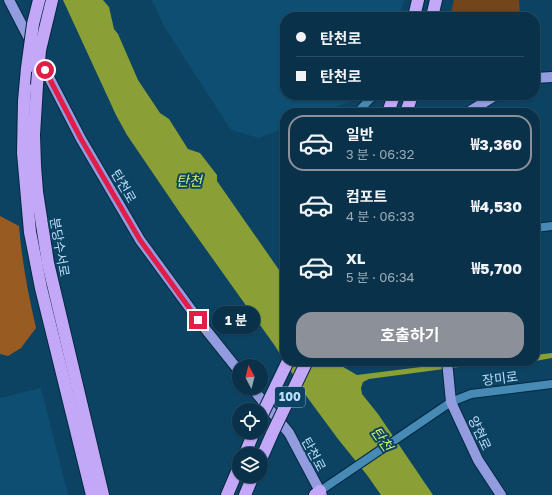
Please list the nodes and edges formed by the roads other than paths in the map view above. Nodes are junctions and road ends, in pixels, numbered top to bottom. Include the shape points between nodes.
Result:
1 (9, 0) edge
2 (39, 0) edge
3 (52, 0) edge
4 (418, 0) edge
5 (436, 0) edge
6 (415, 12) edge
7 (433, 12) edge
8 (552, 77) edge
9 (540, 78) edge
10 (369, 100) edge
11 (488, 100) edge
12 (362, 108) edge
13 (475, 108) edge
14 (552, 226) edge
15 (540, 227) edge
16 (232, 362) edge
17 (286, 366) edge
18 (305, 366) edge
19 (447, 366) edge
20 (552, 384) edge
21 (258, 395) edge
22 (451, 402) junction
23 (268, 403) edge
24 (266, 447) edge
25 (232, 483) edge
26 (250, 483) edge
27 (319, 494) edge
28 (92, 495) edge
29 (103, 495) edge
30 (227, 495) edge
31 (245, 495) edge
32 (501, 495) edge

1 - 16 main road, 탄천로 via 81,139 140,240
2 - 28 highway, 분당수서로, bridge via 33,24 24,101 23,153 30,232 41,288
3 - 29 highway, 분당수서로, bridge via 40,50 37,85 34,135 36,192 48,263
4 - 6 highway
5 - 7 highway
8 - 9 main road
10 - 12 street
11 - 13 main road
14 - 15 street
17 - 23 highway, 100, bridge
18 - 24 highway, 100, bridge
19 - 22 main road, 양현로
20 - 22 street, 장미로 via 471,394
21 - 27 main road, 탄천로 via 289,433
22 - 27 street, 장미로 via 332,482
22 - 32 main road, 양현로 via 478,460
25 - 30 highway
26 - 31 highway

